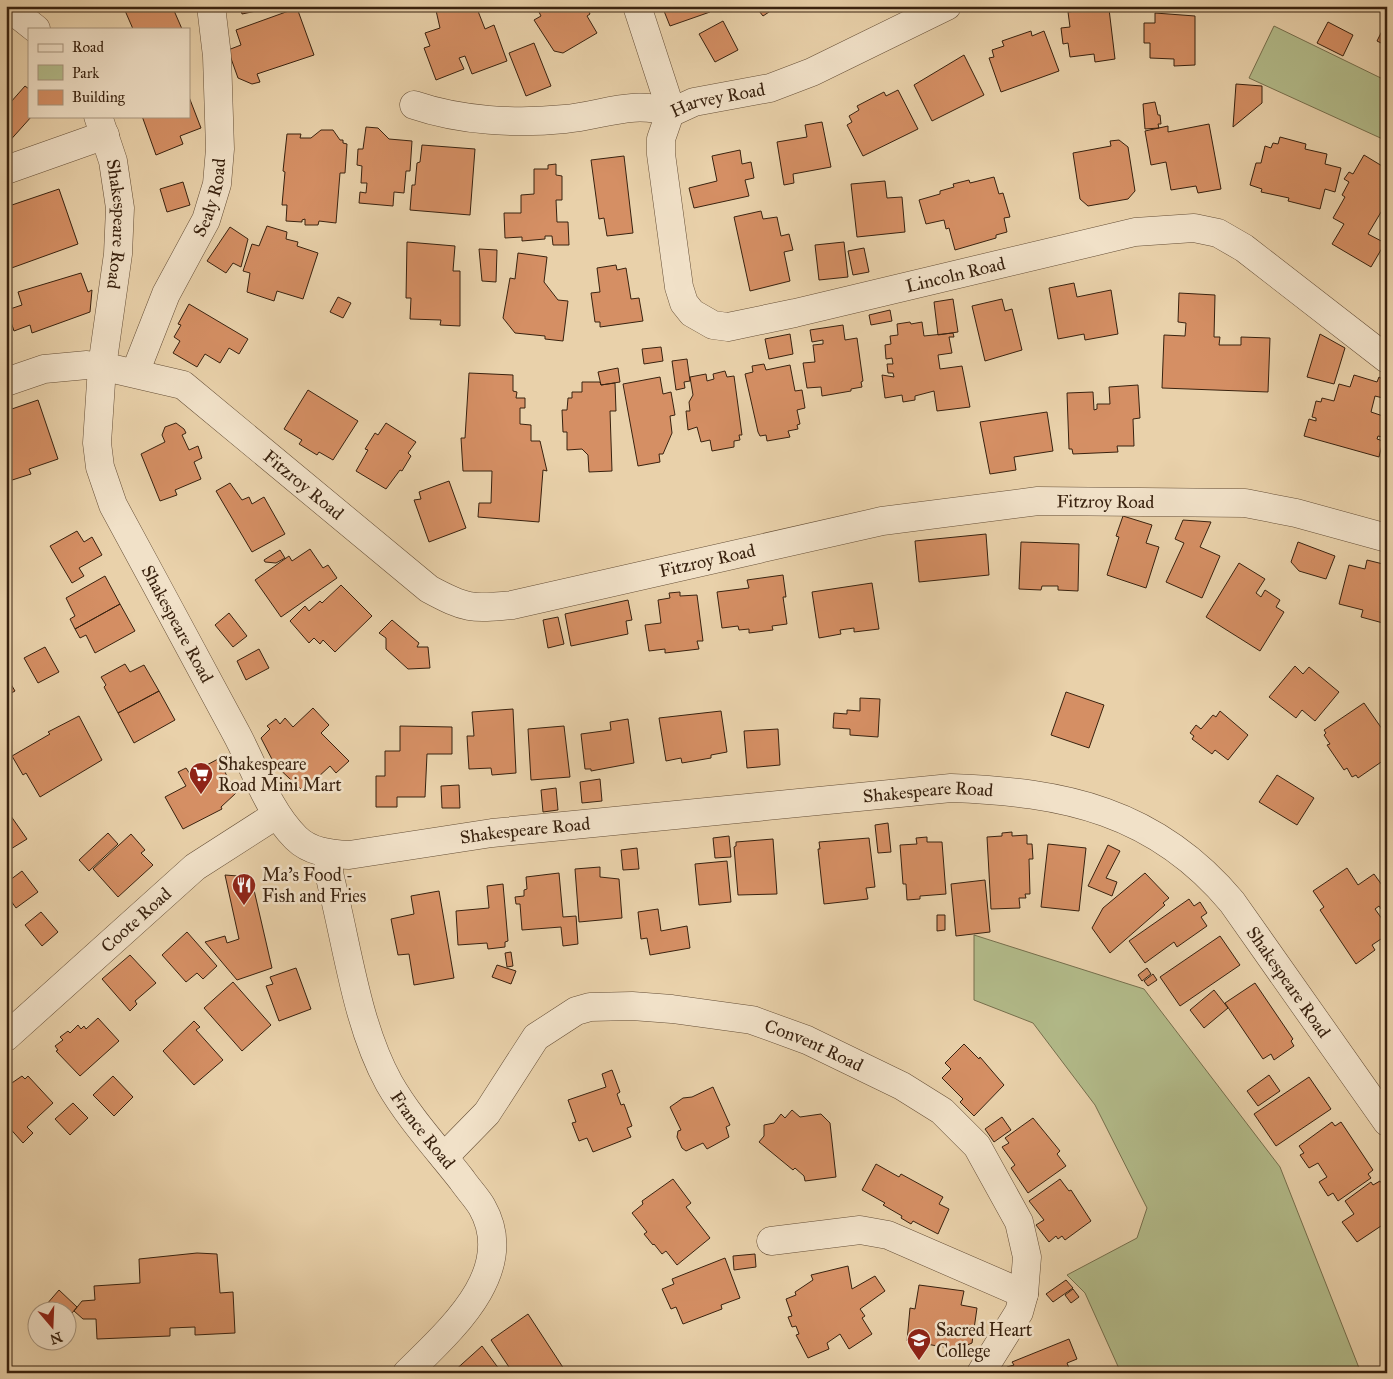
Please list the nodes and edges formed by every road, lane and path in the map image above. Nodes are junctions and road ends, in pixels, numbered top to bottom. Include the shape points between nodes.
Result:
1 (7, 6) edge
2 (211, 6) edge
3 (637, 6) edge
4 (947, 6) edge
5 (35, 28) edge
6 (414, 106) dead end
7 (670, 113) junction
8 (102, 126) edge
9 (6, 170) edge
10 (1387, 359) edge
11 (102, 367) junction
12 (135, 373) junction
13 (6, 382) edge
14 (1387, 538) edge
15 (276, 815) junction
16 (330, 854) junction
17 (6, 1037) edge
18 (1387, 1122) edge
19 (444, 1157) junction
20 (771, 1241) dead end
21 (1024, 1294) junction
22 (406, 1373) edge
23 (981, 1373) edge

1 - 5 street
2 - 12 street, Sealy Road via 217,56 220,149 217,184 206,220 166,294
3 - 7 street
4 - 7 street, Harvey Road via 812,72 770,88 694,102
6 - 7 street, Harvey Road via 438,113 509,120 565,119 645,106
7 - 10 street, Lincoln Road via 664,124 662,154 679,287 684,303 692,313 713,325 728,327 795,314 1134,232 1194,228 1218,233 1244,248
8 - 9 street
8 - 11 street, Shakespeare Road via 113,161 120,208 118,254
11 - 12 street, Fitzroy Road
11 - 13 street, Fitzroy Road via 71,365 44,369
11 - 15 street, Shakespeare Road via 97,443 106,488 243,746
12 - 14 street, Fitzroy Road via 183,384 430,589 465,607 512,605 882,521 1038,501 1245,503
15 - 16 street, Shakespeare Road via 297,839
15 - 17 street, Coote Road via 195,867
16 - 18 street, Shakespeare Road via 349,855 492,834 951,788 1008,790 1080,804 1123,819 1160,838 1213,880 1232,902
16 - 19 street, France Road via 331,879 375,1053 406,1110
19 - 21 street, Convent Road via 487,1113 536,1037 576,1011 590,1007 632,1006 752,1020 807,1040 902,1086 942,1111 960,1127 977,1146 1019,1222 1027,1257
19 - 22 street, France Road via 483,1208 491,1230 493,1253 486,1280 465,1311 443,1338
20 - 21 street via 860,1230 888,1235
21 - 23 street, Convent Road via 1019,1312

